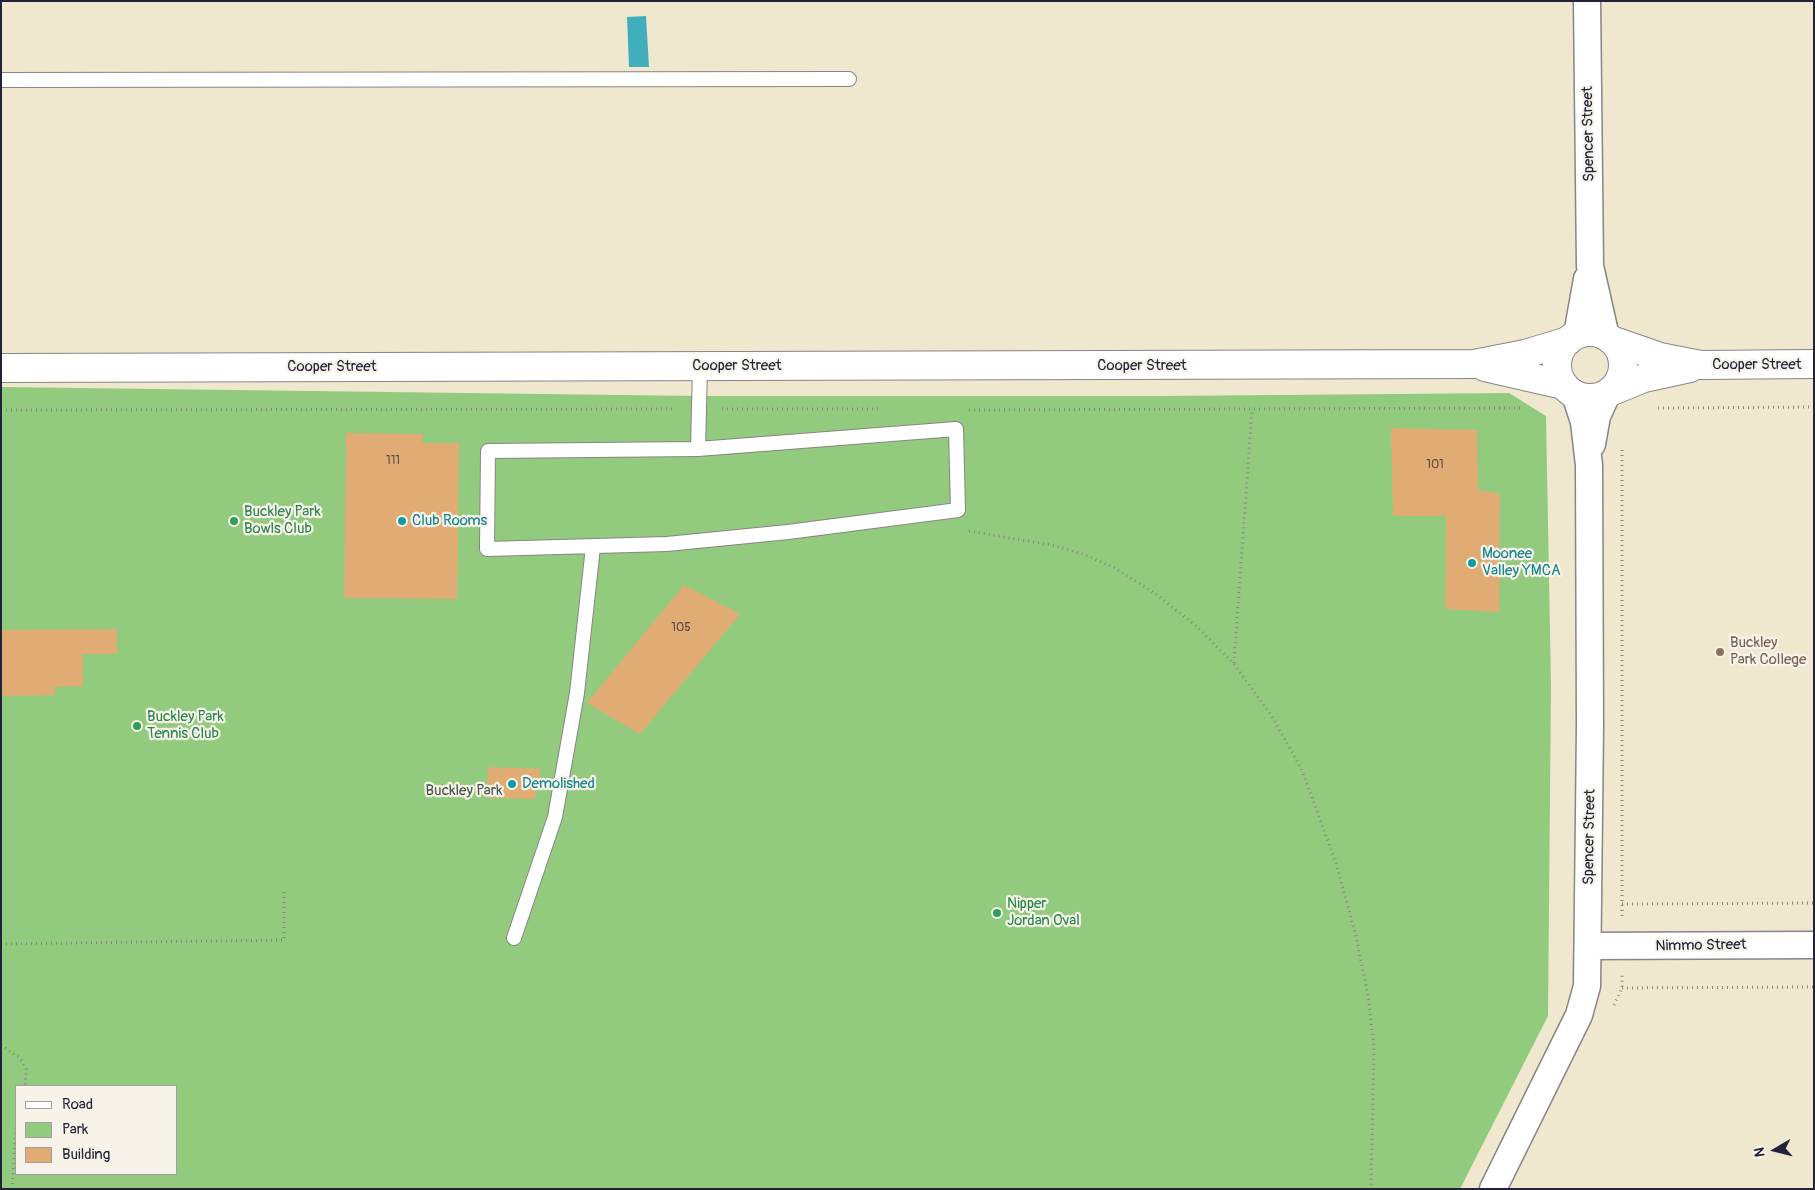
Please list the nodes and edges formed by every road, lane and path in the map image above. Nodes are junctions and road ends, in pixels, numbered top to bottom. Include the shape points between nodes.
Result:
1 (1587, 1) edge
2 (849, 79) dead end
3 (1, 80) edge
4 (1590, 266) junction
5 (1572, 338) junction
6 (1608, 338) junction
7 (1474, 364) junction
8 (1814, 364) edge
9 (1701, 365) junction
10 (700, 366) junction
11 (1, 368) edge
12 (1569, 390) junction
13 (1608, 393) junction
14 (1814, 407) edge
15 (1525, 408) dead end
16 (1654, 408) dead end
17 (699, 409) junction
18 (1, 410) edge
19 (887, 410) dead end
20 (966, 410) dead end
21 (1252, 410) junction
22 (1622, 441) dead end
23 (698, 448) junction
24 (1589, 465) junction
25 (968, 531) dead end
26 (593, 547) junction
27 (1234, 664) junction
28 (284, 892) dead end
29 (1814, 903) edge
30 (1622, 904) junction
31 (514, 938) dead end
32 (1, 944) edge
33 (1814, 945) edge
34 (1588, 946) junction
35 (1622, 947) junction
36 (1814, 987) edge
37 (1622, 988) junction
38 (1611, 1012) dead end
39 (1, 1045) edge
40 (25, 1085) edge
41 (15, 1142) edge
42 (12, 1189) edge
43 (1371, 1189) edge
44 (1493, 1189) edge

1 - 4 street, Spencer Street
2 - 3 lane
4 - 5 street, Spencer Street
4 - 6 street, Spencer Street
5 - 6 street via 1591,332
5 - 7 street, Cooper Street via 1525,354
5 - 12 street via 1558,358 1558,367
6 - 9 street, Cooper Street via 1660,357
6 - 13 street via 1618,347 1623,366 1621,376
7 - 10 street, Cooper Street
7 - 12 street, Cooper Street
8 - 9 street, Cooper Street
9 - 13 street, Cooper Street via 1644,378
10 - 11 street, Cooper Street
10 - 17 lane
12 - 13 street via 1591,398
12 - 24 street, Spencer Street via 1584,422
13 - 24 street, Spencer Street via 1597,416
14 - 16 path
15 - 21 path
17 - 18 path
17 - 19 path
17 - 23 lane
20 - 21 path
21 - 27 path
22 - 30 path
23 - 26 lane via 488,451 487,549
23 - 26 lane via 956,429 958,510 667,544
24 - 34 street, Spencer Street
25 - 27 path via 1051,545 1113,567 1163,599
26 - 31 lane via 577,693 555,817
27 - 43 path via 1271,715 1301,768 1333,855 1355,932 1374,1046
28 - 32 path via 284,940
29 - 30 path
30 - 35 path
33 - 35 street, Nimmo Street
34 - 35 street, Nimmo Street
34 - 44 street, Spencer Street via 1587,986 1579,1015
35 - 37 path
36 - 37 path
37 - 38 path
39 - 40 path via 20,1058 26,1069
41 - 42 path

